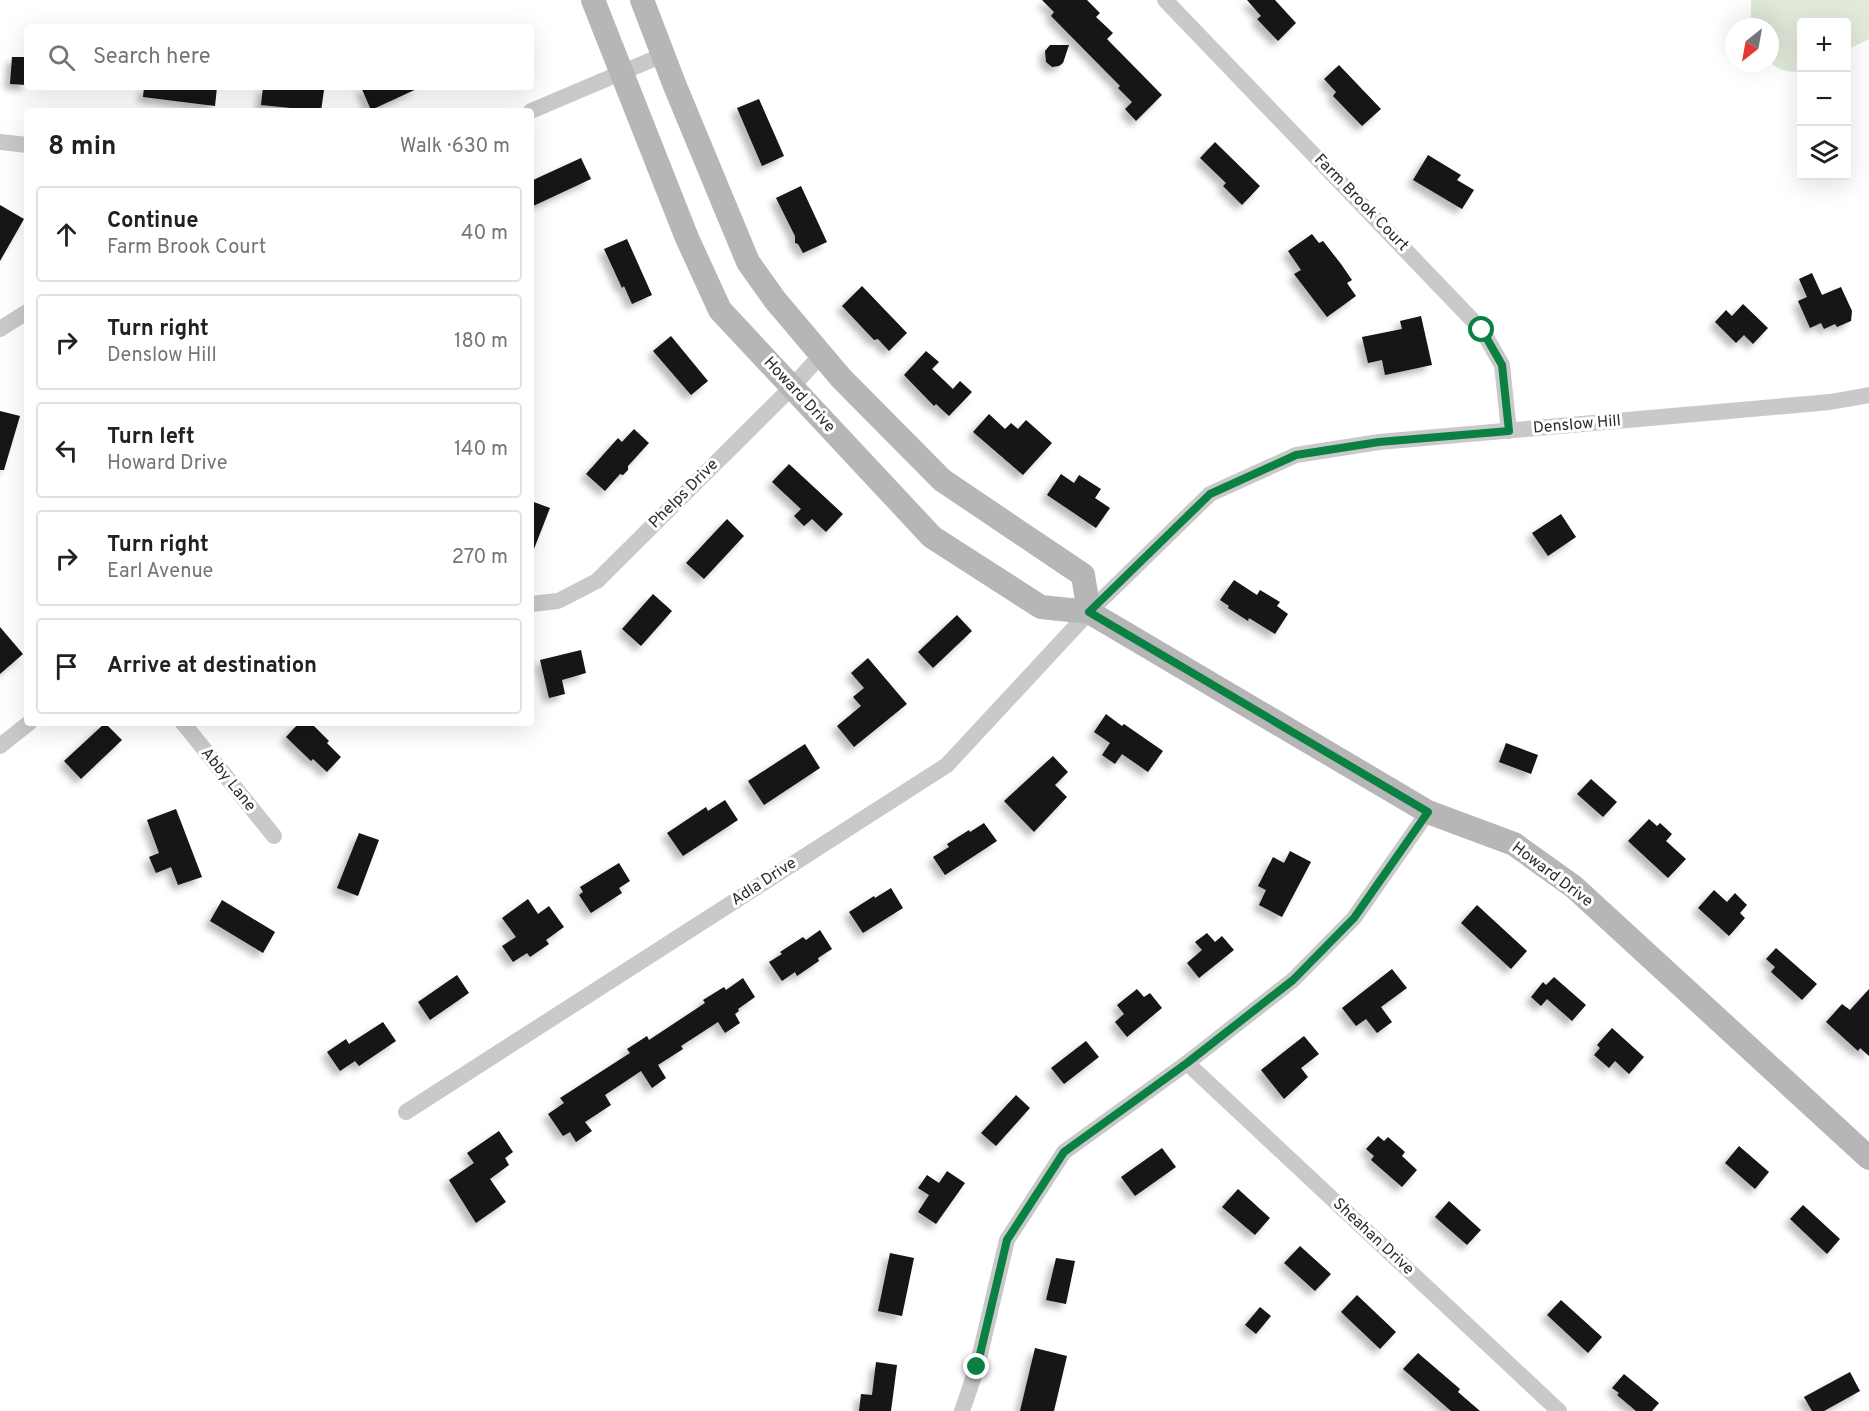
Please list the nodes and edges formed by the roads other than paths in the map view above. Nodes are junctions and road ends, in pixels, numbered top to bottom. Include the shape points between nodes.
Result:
1 (593, 0) edge
2 (642, 0) edge
3 (1165, 0) edge
4 (663, 55) junction
5 (621, 74) junction
6 (534, 110) edge
7 (0, 142) edge
8 (24, 145) edge
9 (24, 314) edge
10 (0, 329) edge
11 (821, 355) junction
12 (791, 388) junction
13 (1869, 395) edge
14 (1509, 431) junction
15 (534, 604) edge
16 (1089, 612) junction
17 (25, 726) edge
18 (185, 726) edge
19 (0, 746) edge
20 (1428, 812) junction
21 (274, 836) dead end
22 (1187, 1063) junction
23 (406, 1112) dead end
24 (1869, 1158) edge
25 (962, 1411) edge
26 (1559, 1411) edge

1 - 5 street, Howard Drive
2 - 4 street
3 - 14 street, Farm Brook Court via 1482,330 1502,365
4 - 5 street
4 - 11 street via 748,262
5 - 6 street
5 - 12 street, Howard Drive via 720,310
7 - 8 street
9 - 10 street
11 - 12 street, Phelps Drive
11 - 16 street via 942,480 1083,575
12 - 15 street, Phelps Drive via 597,581 558,601
12 - 16 street, Howard Drive via 932,537 1041,607
13 - 14 street, Denslow Hill
14 - 16 street, Denslow Hill via 1379,442 1296,455 1210,494
16 - 20 street, Howard Drive
16 - 23 street, Adla Drive via 947,765
17 - 19 street
18 - 21 street, Abby Lane
20 - 22 street via 1354,918 1293,980
20 - 24 street, Howard Drive via 1514,844 1574,887
22 - 25 street via 1064,1152 1007,1240 977,1367
22 - 26 street, Sheahan Drive

